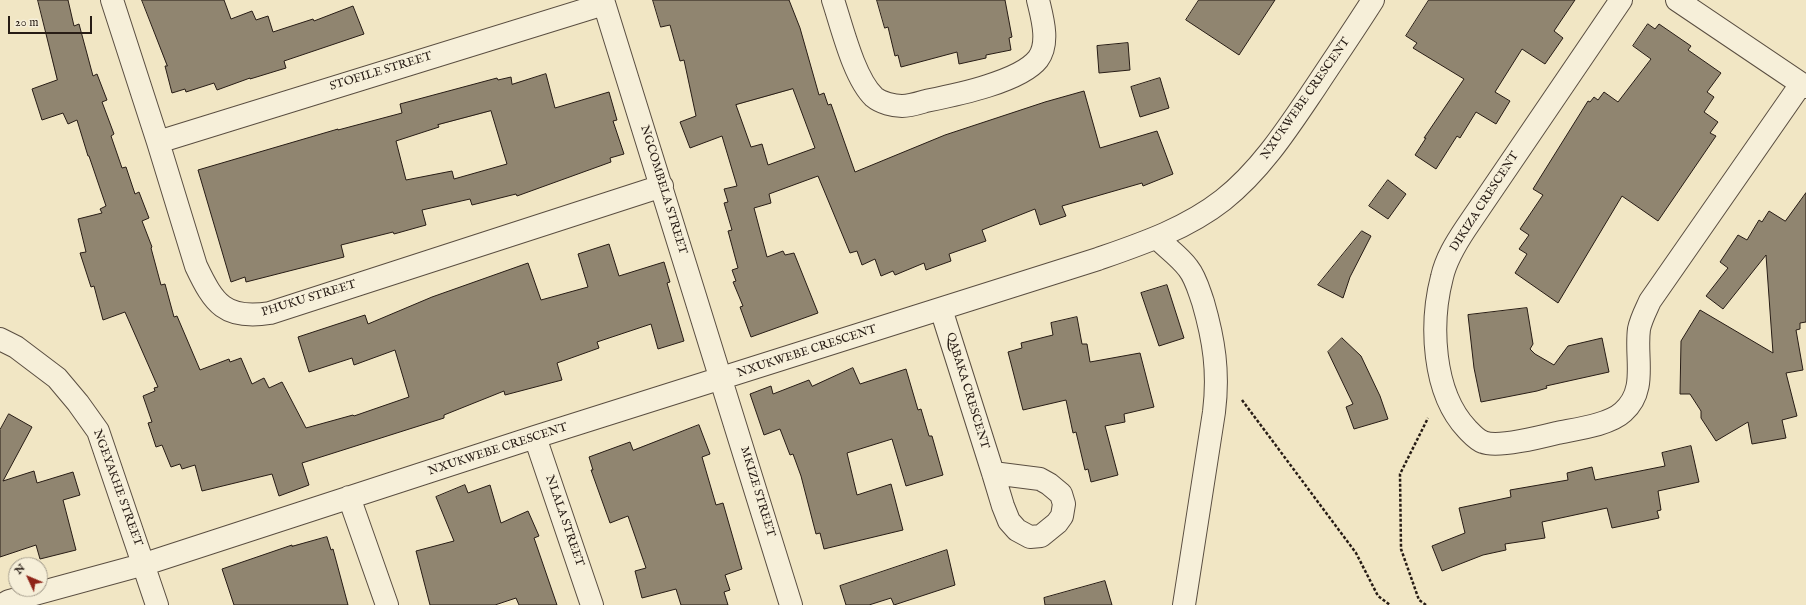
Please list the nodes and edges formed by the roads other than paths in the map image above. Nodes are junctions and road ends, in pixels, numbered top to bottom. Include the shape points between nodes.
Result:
1 (112, 0) edge
2 (833, 0) edge
3 (1038, 0) edge
4 (1373, 0) edge
5 (1621, 0) edge
6 (1677, 0) edge
7 (604, 2) edge
8 (1803, 86) edge
9 (158, 142) junction
10 (662, 186) junction
11 (1157, 238) junction
12 (941, 309) junction
13 (0, 338) edge
14 (722, 379) junction
15 (535, 437) junction
16 (993, 473) dead end
17 (349, 497) junction
18 (145, 564) junction
19 (2, 605) edge
20 (157, 605) edge
21 (387, 605) edge
22 (592, 605) edge
23 (791, 605) edge
24 (1184, 605) edge

1 - 9 street, PHUKU STREET
2 - 3 street via 863,84 875,98 903,106 999,82 1031,66 1039,58 1043,48 1044,32
4 - 11 street, NXUKWEBE CRESCENT via 1283,136 1260,165 1223,200 1188,223
5 - 8 street, DIKIZA CRESCENT via 1452,250 1442,276 1436,312 1438,366 1459,421 1483,442 1495,444 1562,432 1611,420 1623,412 1637,391 1640,379 1640,329 1650,301
6 - 8 street
7 - 9 street, STOFILE STREET
7 - 10 street, NGCOMBELA STREET
9 - 10 street, PHUKU STREET via 189,246 205,285 217,302 233,313 251,316 270,313
10 - 14 street, NGCOMBELA STREET
11 - 12 street, NXUKWEBE CRESCENT
11 - 24 street via 1188,268 1194,279 1211,334 1216,365 1214,412
12 - 14 street, NXUKWEBE CRESCENT
12 - 16 street, QABAKA CRESCENT
13 - 18 street, NGEYAKHE STREET via 57,378 98,432
14 - 15 street, NXUKWEBE CRESCENT
14 - 23 street, MKIZE STREET
15 - 17 street, NXUKWEBE CRESCENT
15 - 22 street, NLALA STREET
17 - 18 street, NXUKWEBE CRESCENT
17 - 21 street
18 - 19 street, NXUKWEBE CRESCENT
18 - 20 street, NGEYAKHE STREET

